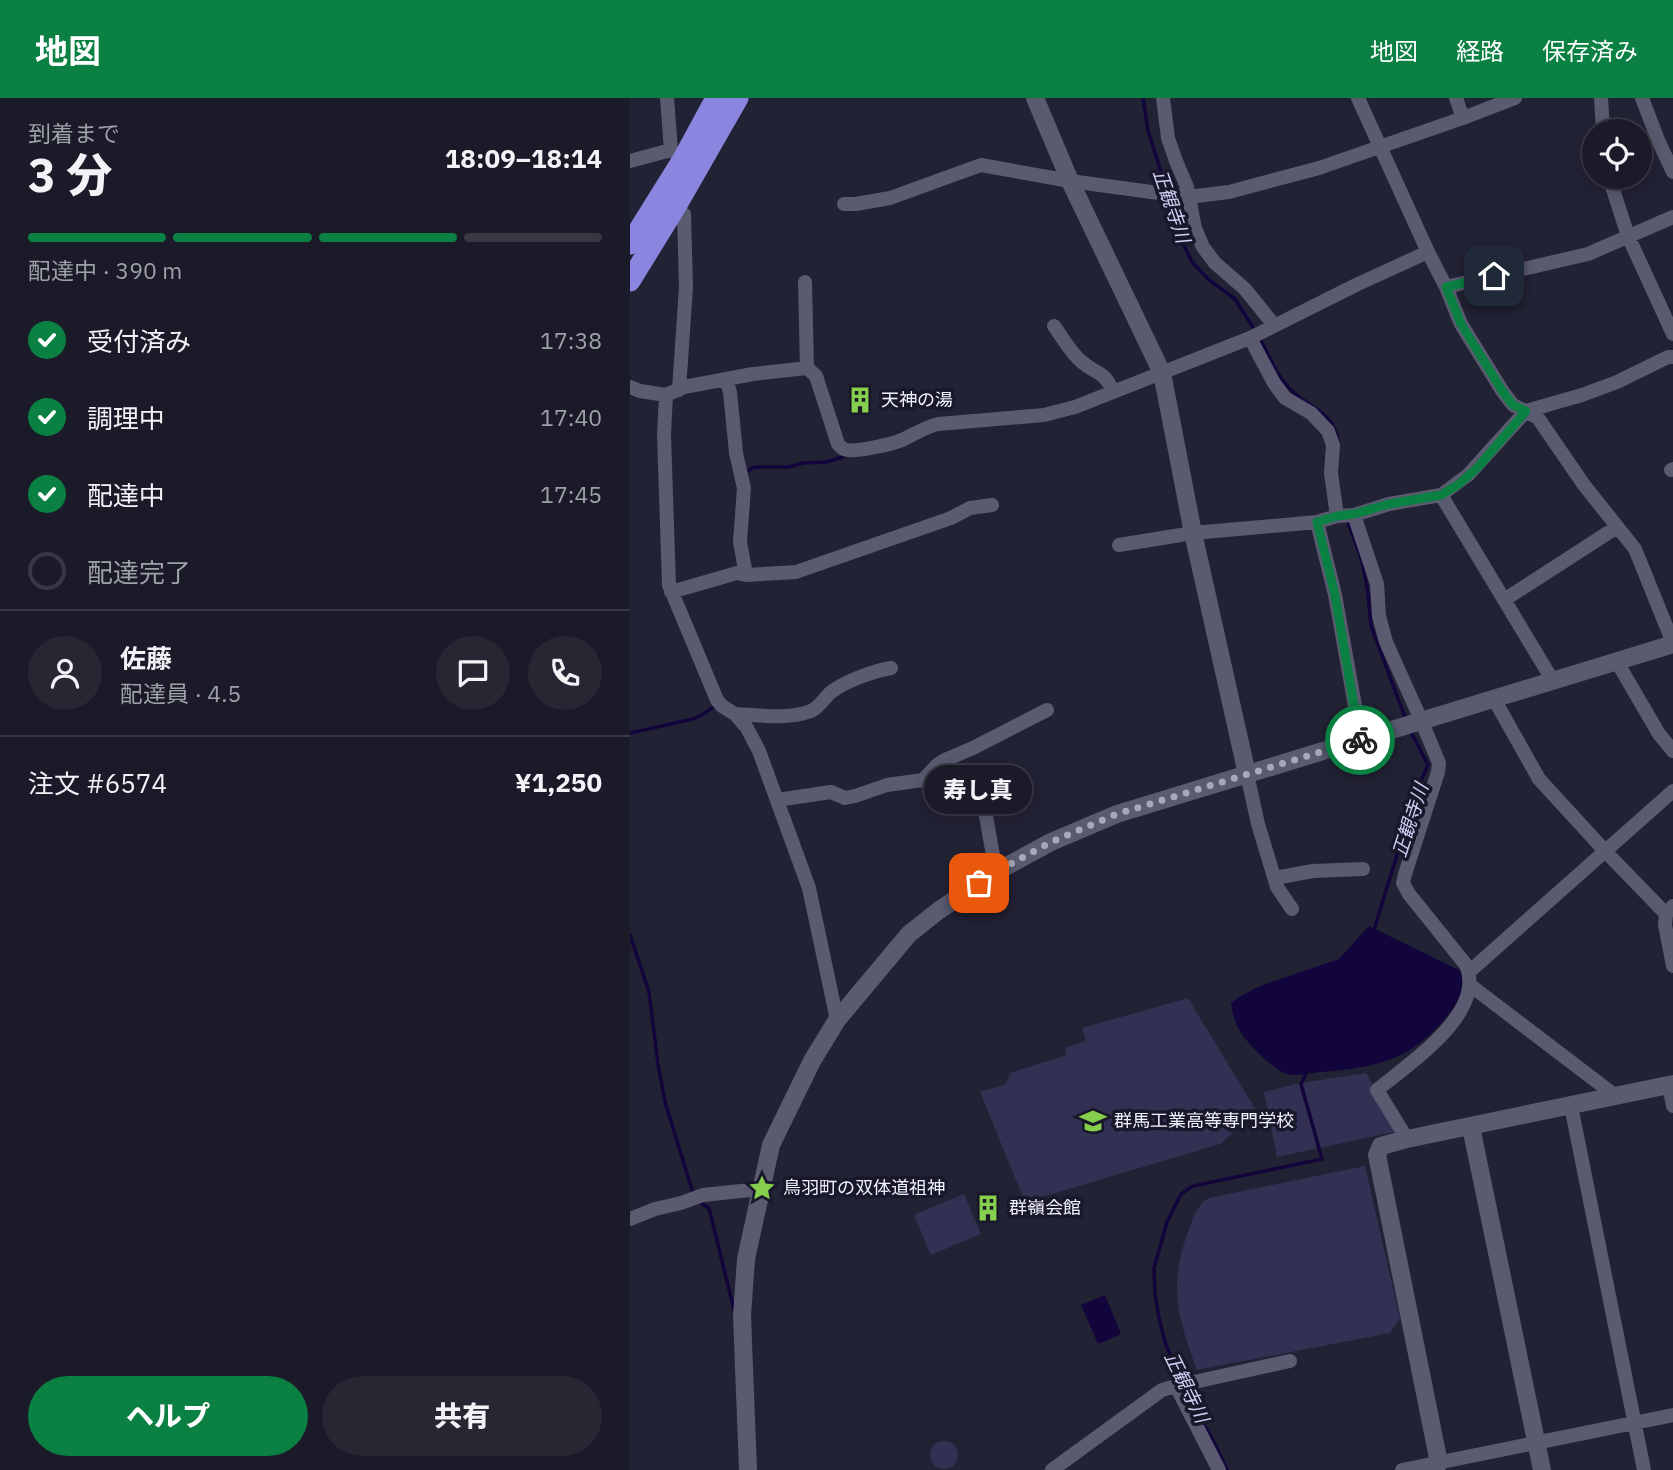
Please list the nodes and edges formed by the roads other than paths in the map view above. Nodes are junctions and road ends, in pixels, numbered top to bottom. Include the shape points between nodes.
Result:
1 (667, 98) edge
2 (716, 98) edge
3 (738, 98) edge
4 (1035, 98) edge
5 (1163, 98) edge
6 (1357, 98) edge
7 (1457, 98) edge
8 (1516, 98) edge
9 (1601, 98) edge
10 (1642, 98) edge
11 (1463, 118) junction
12 (1602, 119) edge
13 (1380, 147) junction
14 (677, 155) junction
15 (630, 161) edge
16 (1673, 172) edge
17 (1070, 181) junction
18 (1613, 189) edge
19 (1188, 197) junction
20 (844, 204) dead end
21 (675, 208) junction
22 (1673, 217) edge
23 (1628, 236) junction
24 (630, 244) edge
25 (1428, 252) junction
26 (630, 281) edge
27 (805, 282) dead end
28 (1446, 287) junction
29 (1273, 325) junction
30 (1054, 326) dead end
31 (1673, 334) edge
32 (1250, 338) junction
33 (1673, 356) edge
34 (807, 368) junction
35 (1162, 373) junction
36 (726, 379) junction
37 (630, 387) edge
38 (672, 392) junction
39 (1113, 392) junction
40 (1526, 411) junction
41 (1441, 495) junction
42 (992, 505) dead end
43 (1354, 514) junction
44 (1337, 516) junction
45 (1317, 522) junction
46 (1617, 527) junction
47 (1193, 533) junction
48 (1119, 545) dead end
49 (746, 575) junction
50 (671, 592) junction
51 (1504, 600) junction
52 (1673, 644) edge
53 (1616, 662) junction
54 (891, 668) dead end
55 (1553, 681) junction
56 (1494, 699) junction
57 (1047, 710) dead end
58 (735, 714) junction
59 (1422, 722) junction
60 (1361, 739) junction
61 (1673, 751) edge
62 (1247, 774) junction
63 (923, 780) junction
64 (1673, 791) edge
65 (777, 800) junction
66 (1605, 851) junction
67 (1363, 869) dead end
68 (996, 872) junction
69 (1275, 878) junction
70 (1292, 909) dead end
71 (1670, 910) edge
72 (1673, 967) edge
73 (1470, 979) junction
74 (837, 1020) junction
75 (1671, 1085) edge
76 (1617, 1097) junction
77 (1571, 1106) junction
78 (1673, 1106) edge
79 (1471, 1127) junction
80 (1407, 1139) junction
81 (761, 1189) junction
82 (630, 1219) edge
83 (1290, 1361) dead end
84 (1176, 1386) junction
85 (1673, 1415) edge
86 (1634, 1422) junction
87 (1536, 1443) junction
88 (1438, 1463) junction
89 (748, 1470) edge
90 (1052, 1470) edge
91 (1219, 1470) edge
92 (1402, 1470) edge
93 (1542, 1470) edge
94 (1644, 1470) edge

1 - 14 street
2 - 14 highway
3 - 21 highway
4 - 17 street
5 - 19 street via 1168,138
6 - 13 street
7 - 11 street
8 - 11 street
9 - 12 street
10 - 16 street
11 - 13 street
13 - 19 street via 1229,192
13 - 25 street
14 - 15 street
14 - 24 highway
17 - 19 street
17 - 20 street via 981,165 890,198
17 - 35 street
18 - 23 street
19 - 29 street via 1203,247
21 - 26 highway
21 - 38 street via 684,214 686,275
22 - 23 street
23 - 28 street via 1588,254
23 - 31 street
25 - 28 street
25 - 29 street
27 - 34 street
28 - 40 street via 1461,324 1503,392 1513,405
29 - 32 street
30 - 39 street via 1073,353 1108,380
32 - 35 street
32 - 44 street via 1285,398 1311,413 1328,431
33 - 40 street via 1617,382
34 - 36 street
34 - 39 street via 816,376 838,444 851,451 899,442 938,424 1054,414
35 - 39 street
35 - 47 street
36 - 38 street
36 - 49 street via 744,488 740,542
37 - 38 street
38 - 50 street via 664,448
40 - 41 street via 1478,467
40 - 46 street via 1538,418
41 - 43 street
41 - 51 street
42 - 49 street via 970,508 796,572
43 - 44 street
43 - 59 street via 1377,584 1385,642
44 - 45 street
45 - 47 street
45 - 60 street
46 - 51 street
46 - 52 street via 1635,549
47 - 48 street
47 - 62 street
49 - 50 street via 737,573
50 - 58 street via 718,700
51 - 55 street
52 - 53 street
53 - 55 street
53 - 61 street
54 - 58 street via 831,692 815,709 800,714
55 - 56 street
56 - 59 street
56 - 66 street via 1539,779
57 - 63 street via 945,760
58 - 65 street via 759,751
59 - 60 street
59 - 73 street via 1439,764 1403,883 1466,965
60 - 62 street
62 - 68 street via 1117,814
62 - 69 street
63 - 65 street via 845,798 831,792
63 - 68 street via 980,783
64 - 66 street
65 - 74 street via 809,888
66 - 71 street
66 - 73 street
67 - 69 street
68 - 74 street via 909,934
69 - 70 street
71 - 72 street via 1665,925
73 - 76 street
73 - 80 street via 1468,996 1446,1032 1377,1090
74 - 81 street via 771,1145
75 - 76 street
75 - 78 street
76 - 77 street
77 - 79 street
77 - 86 street
79 - 80 street
79 - 87 street
80 - 88 street via 1381,1146 1377,1154
81 - 82 street via 696,1197
81 - 89 street via 746,1259 742,1316
83 - 84 street
84 - 90 street via 1162,1390
84 - 91 street
85 - 86 street
86 - 87 street
86 - 94 street
87 - 88 street
87 - 93 street
88 - 92 street

